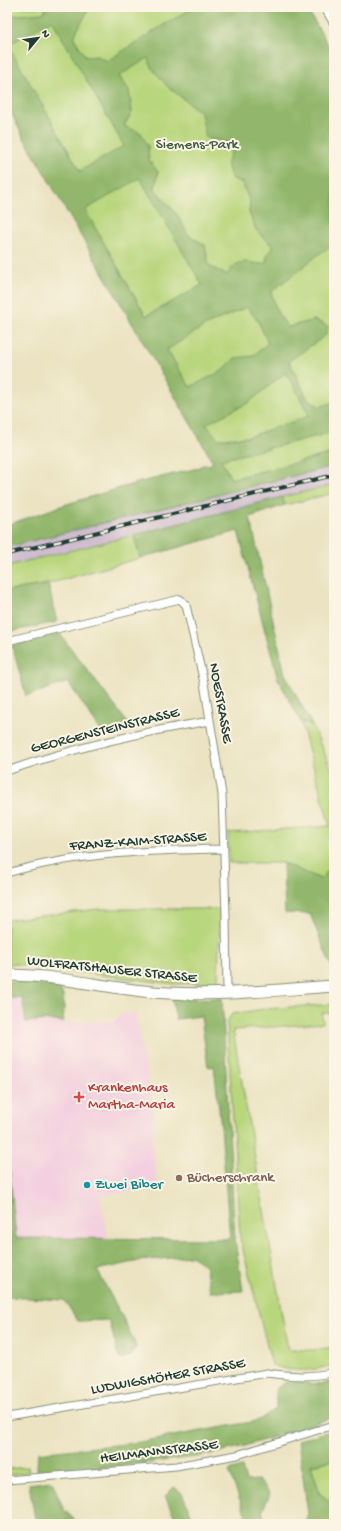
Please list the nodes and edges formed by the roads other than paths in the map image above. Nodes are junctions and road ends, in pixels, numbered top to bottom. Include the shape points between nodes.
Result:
1 (326, 7) edge
2 (334, 21) edge
3 (7, 641) edge
4 (210, 721) junction
5 (7, 771) edge
6 (224, 849) junction
7 (7, 873) edge
8 (7, 974) edge
9 (334, 986) edge
10 (227, 993) junction
11 (334, 1372) edge
12 (7, 1417) edge
13 (334, 1425) edge
14 (7, 1480) edge

1 - 2 main road
3 - 4 street, NOESTRASSE via 180,599 186,605
4 - 5 street, GEORGENSTEINSTRASSE via 91,746
4 - 6 street, NOESTRASSE via 222,794
6 - 7 street, FRANZ-KAIM-STRASSE via 102,855
6 - 10 street, NOESTRASSE
8 - 10 main road, WOLFRATSHAUSER STRASSE via 48,977 143,991
9 - 10 main road, WOLFRATSHAUSER STRASSE
11 - 12 street, LUDWIGSHÖHER STRASSE via 321,1376 267,1373
13 - 14 street, HEILMANNSTRASSE via 237,1455 176,1466

